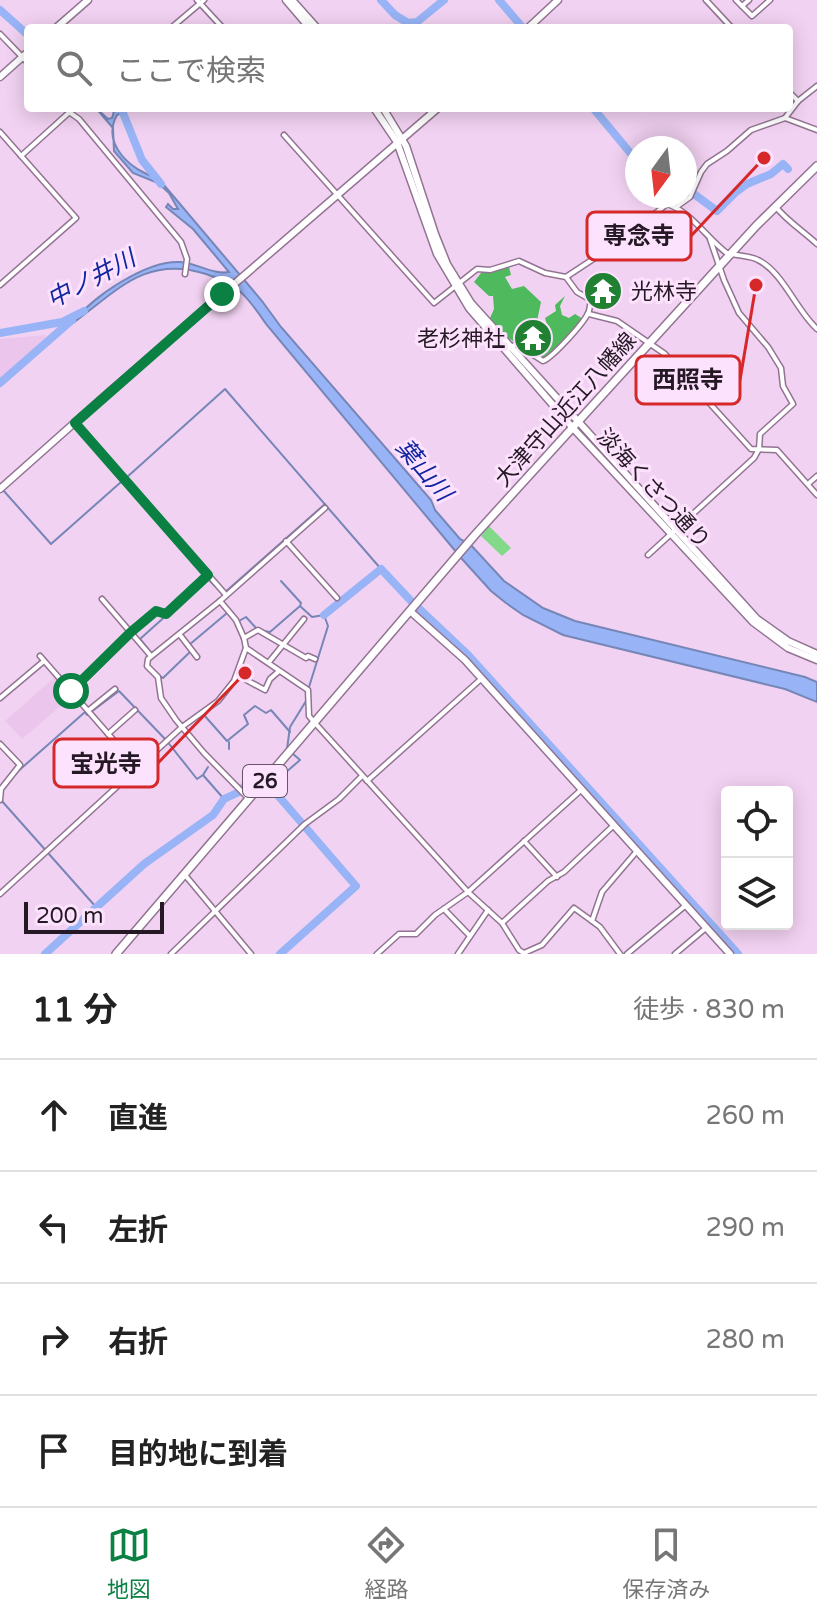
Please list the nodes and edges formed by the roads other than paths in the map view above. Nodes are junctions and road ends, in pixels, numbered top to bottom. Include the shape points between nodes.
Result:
1 (88, 0) edge
2 (286, 0) edge
3 (292, 0) edge
4 (558, 0) edge
5 (706, 0) edge
6 (736, 0) edge
7 (749, 0) edge
8 (770, 0) edge
9 (201, 1) edge
10 (742, 6) junction
11 (61, 24) edge
12 (175, 24) edge
13 (220, 24) edge
14 (307, 24) edge
15 (313, 24) edge
16 (532, 24) edge
17 (728, 24) edge
18 (0, 34) edge
19 (24, 59) edge
20 (24, 61) edge
21 (0, 77) edge
22 (817, 86) edge
23 (793, 95) edge
24 (800, 99) junction
25 (793, 108) edge
26 (68, 112) edge
27 (73, 112) edge
28 (377, 112) edge
29 (385, 112) edge
30 (433, 112) edge
31 (790, 112) edge
32 (785, 118) junction
33 (817, 130) edge
34 (0, 132) edge
35 (284, 135) dead end
36 (400, 140) junction
37 (21, 156) junction
38 (817, 166) edge
39 (697, 182) edge
40 (336, 194) junction
41 (775, 206) junction
42 (662, 208) edge
43 (676, 208) edge
44 (710, 239) junction
45 (817, 244) edge
46 (731, 255) junction
47 (720, 268) junction
48 (185, 274) dead end
49 (566, 277) junction
50 (456, 284) junction
51 (0, 285) edge
52 (589, 314) junction
53 (817, 329) edge
54 (649, 343) junction
55 (507, 350) junction
56 (75, 423) junction
57 (574, 424) junction
58 (759, 449) junction
59 (817, 476) edge
60 (808, 484) junction
61 (0, 489) edge
62 (817, 495) edge
63 (325, 508) dead end
64 (673, 532) junction
65 (286, 541) junction
66 (648, 555) dead end
67 (208, 575) junction
68 (225, 593) junction
69 (337, 598) dead end
70 (102, 599) dead end
71 (220, 601) junction
72 (413, 607) junction
73 (304, 619) dead end
74 (131, 632) junction
75 (180, 635) junction
76 (244, 638) junction
77 (281, 644) junction
78 (246, 648) junction
79 (151, 656) junction
80 (197, 657) dead end
81 (817, 657) edge
82 (315, 659) dead end
83 (269, 662) junction
84 (278, 672) junction
85 (238, 675) junction
86 (481, 679) junction
87 (115, 689) dead end
88 (71, 691) junction
89 (0, 698) edge
90 (135, 710) dead end
91 (88, 711) junction
92 (315, 723) junction
93 (182, 727) junction
94 (108, 734) junction
95 (0, 744) edge
96 (138, 768) junction
97 (362, 776) junction
98 (367, 781) junction
99 (581, 790) junction
100 (249, 799) junction
101 (0, 800) edge
102 (614, 825) junction
103 (524, 841) junction
104 (637, 851) junction
105 (185, 875) junction
106 (557, 877) junction
107 (468, 892) junction
108 (0, 894) edge
109 (686, 905) junction
110 (443, 908) junction
111 (217, 910) junction
112 (488, 910) junction
113 (592, 921) junction
114 (502, 923) junction
115 (707, 927) junction
116 (470, 936) junction
117 (524, 953) edge
118 (116, 954) edge
119 (171, 954) edge
120 (251, 954) edge
121 (377, 954) edge
122 (458, 954) edge
123 (620, 954) edge
124 (627, 954) edge
125 (675, 954) edge
126 (730, 954) edge

1 - 11 street
2 - 14 street
3 - 15 street
4 - 16 street
5 - 17 street
6 - 10 street
7 - 10 street
8 - 10 street via 752,16
9 - 12 street
9 - 13 street
18 - 19 street
20 - 21 street
22 - 24 street
23 - 24 street
24 - 25 street
26 - 37 street
27 - 48 street via 181,242 187,254
28 - 36 street, 淡海くさつ通り
29 - 36 street, 淡海くさつ通り
30 - 36 street
31 - 32 street
32 - 33 street
32 - 39 street via 751,130 707,164
34 - 37 street
35 - 40 street
36 - 40 street
36 - 50 street, 淡海くさつ通り via 437,254
37 - 51 street via 76,218
38 - 41 main road, 大津守山近江八幡線 / 26
40 - 50 street via 434,303
40 - 56 street
41 - 45 street
41 - 46 main road, 大津守山近江八幡線 / 26
42 - 49 street
43 - 44 street
44 - 46 street
44 - 47 street
46 - 47 main road, 大津守山近江八幡線 / 26
46 - 53 street via 759,260
47 - 54 main road, 大津守山近江八幡線 / 26
47 - 58 street via 739,313 781,368 793,404 760,434
49 - 50 street via 519,261 477,269
49 - 52 street via 591,300
50 - 55 street, 淡海くさつ通り
52 - 54 street via 617,321
52 - 55 street via 552,358 543,361 516,344
54 - 57 main road, 大津守山近江八幡線 / 26
54 - 58 street via 751,449
55 - 57 street, 淡海くさつ通り
56 - 61 street
56 - 67 street
57 - 64 street, 淡海くさつ通り
57 - 72 main road, 大津守山近江八幡線 / 26
58 - 60 street via 775,450
58 - 64 street
59 - 60 street
60 - 62 street
63 - 65 street
64 - 66 street
64 - 81 street, 淡海くさつ通り via 753,622 788,648
65 - 68 street
65 - 69 street
67 - 68 street
67 - 74 street via 166,614 156,611
68 - 71 street
70 - 74 street
71 - 75 street
71 - 76 street
72 - 86 street
72 - 92 main road, 26
73 - 77 street
74 - 79 street
74 - 88 street
75 - 79 street
75 - 80 street
76 - 77 street via 258,630
76 - 78 street
77 - 82 street
77 - 83 street
78 - 83 street
78 - 85 street
79 - 93 street via 147,664 158,677 161,698
83 - 84 street
84 - 85 street via 265,690
84 - 92 street via 308,690 309,716
85 - 93 street via 218,701
86 - 98 street
86 - 99 street
87 - 91 street
88 - 89 street via 42,658
88 - 91 street
90 - 94 street
91 - 94 street
92 - 97 street
92 - 100 main road, 26
93 - 96 street
93 - 100 street
94 - 96 street
95 - 101 street via 20,765 1,789
96 - 108 street
97 - 98 street
97 - 111 street
98 - 107 street
99 - 102 street
99 - 103 street
100 - 105 main road, 26
102 - 104 street
102 - 106 street
103 - 106 street
103 - 107 street
104 - 109 street
104 - 113 street via 602,892
105 - 111 street
105 - 118 main road, 26
106 - 114 street
107 - 110 street
107 - 112 street
109 - 115 street
109 - 124 street
110 - 116 street
110 - 121 street via 416,934 399,934
111 - 119 street
111 - 120 street
112 - 114 street
112 - 116 street
113 - 117 street via 574,908 542,945
113 - 123 street
114 - 117 street
115 - 125 street
115 - 126 street
116 - 122 street

